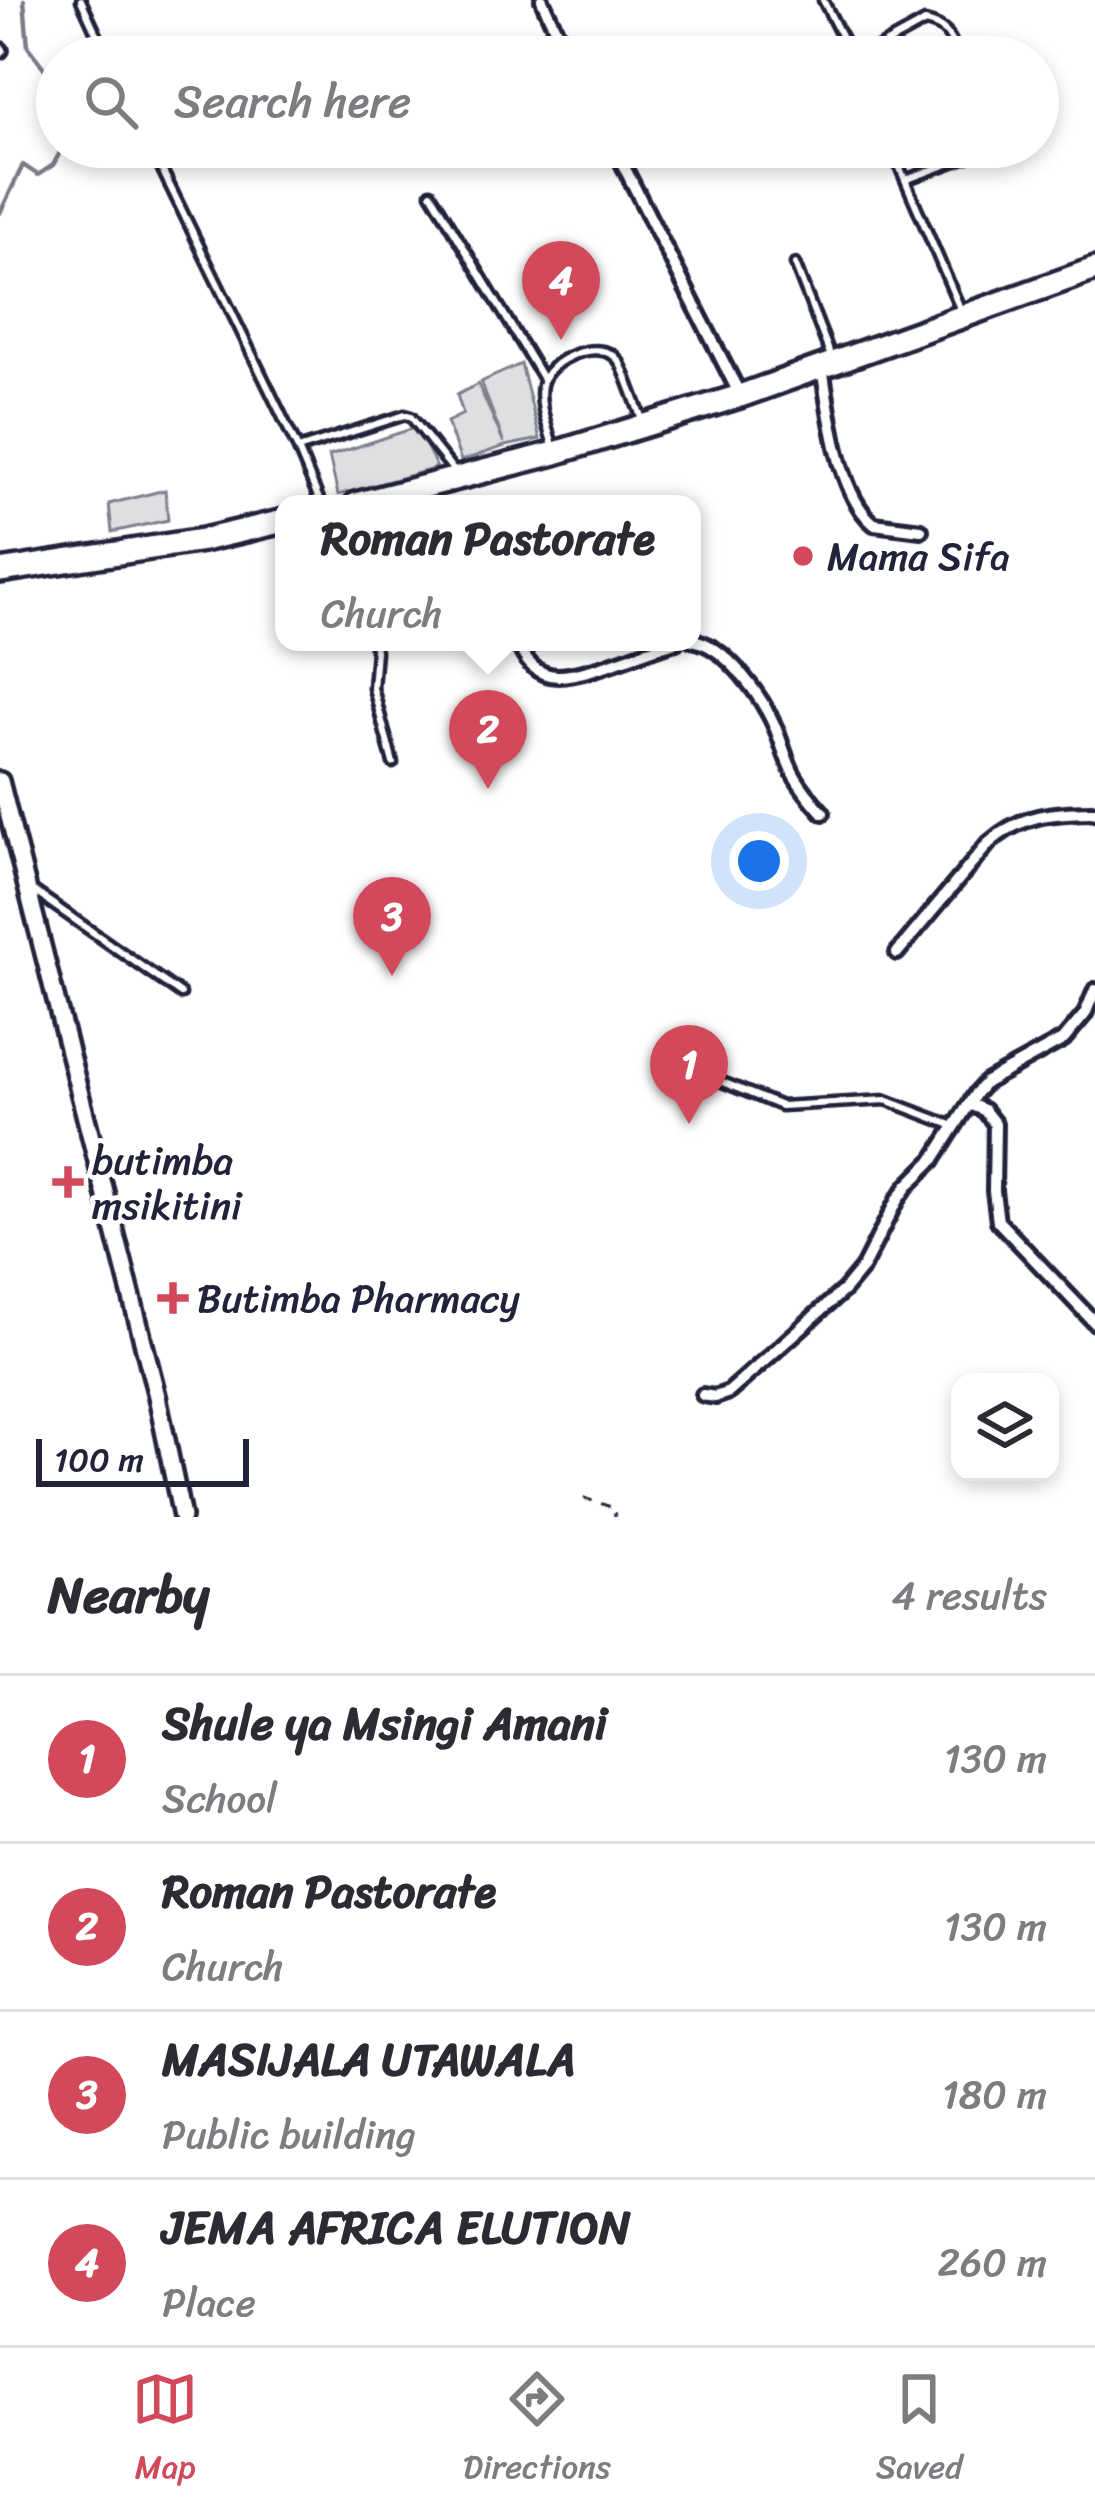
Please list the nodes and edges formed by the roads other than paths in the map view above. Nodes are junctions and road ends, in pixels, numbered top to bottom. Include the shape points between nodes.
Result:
1 (81, 0) edge
2 (542, 0) edge
3 (823, 0) edge
4 (97, 36) edge
5 (558, 36) edge
6 (841, 36) edge
7 (899, 36) edge
8 (949, 36) edge
9 (161, 168) edge
10 (625, 168) edge
11 (900, 168) edge
12 (936, 168) edge
13 (905, 179) junction
14 (431, 193) dead end
15 (795, 264) dead end
16 (1095, 269) edge
17 (964, 316) junction
18 (828, 365) junction
19 (542, 379) junction
20 (740, 396) junction
21 (644, 426) junction
22 (298, 449) junction
23 (555, 453) junction
24 (459, 478) junction
25 (317, 495) edge
26 (392, 495) edge
27 (275, 523) edge
28 (921, 530) dead end
29 (0, 571) edge
30 (701, 642) edge
31 (376, 651) edge
32 (521, 651) edge
33 (645, 651) edge
34 (394, 763) dead end
35 (0, 782) edge
36 (1095, 812) edge
37 (823, 813) dead end
38 (28, 887) junction
39 (897, 953) dead end
40 (1095, 990) edge
41 (181, 994) dead end
42 (693, 1070) dead end
43 (969, 1104) junction
44 (954, 1126) junction
45 (1095, 1323) edge
46 (703, 1396) dead end
47 (182, 1517) edge

1 - 4 lane
2 - 5 street
3 - 6 lane
7 - 8 lane via 925,22
9 - 22 lane
10 - 20 street
11 - 13 lane
12 - 13 lane
13 - 17 lane
14 - 19 lane
15 - 18 lane
16 - 17 highway
17 - 18 highway
18 - 20 highway
18 - 28 street via 836,448 857,503 874,524
19 - 21 lane via 562,359 606,351 618,360
19 - 23 lane
20 - 21 highway
21 - 23 highway
22 - 24 lane via 405,415
22 - 25 lane
23 - 24 highway
24 - 26 highway
27 - 29 highway
30 - 37 street via 718,650 755,694 793,774
31 - 34 lane via 373,688
32 - 33 street via 536,670 558,676
35 - 38 street
36 - 39 street via 1041,814 1002,832
38 - 41 lane
38 - 47 street
40 - 43 street via 1064,1039 986,1082
42 - 44 lane via 781,1106 886,1100
43 - 44 street
43 - 45 street via 995,1124 998,1220
44 - 46 street via 897,1200 844,1290 729,1392

